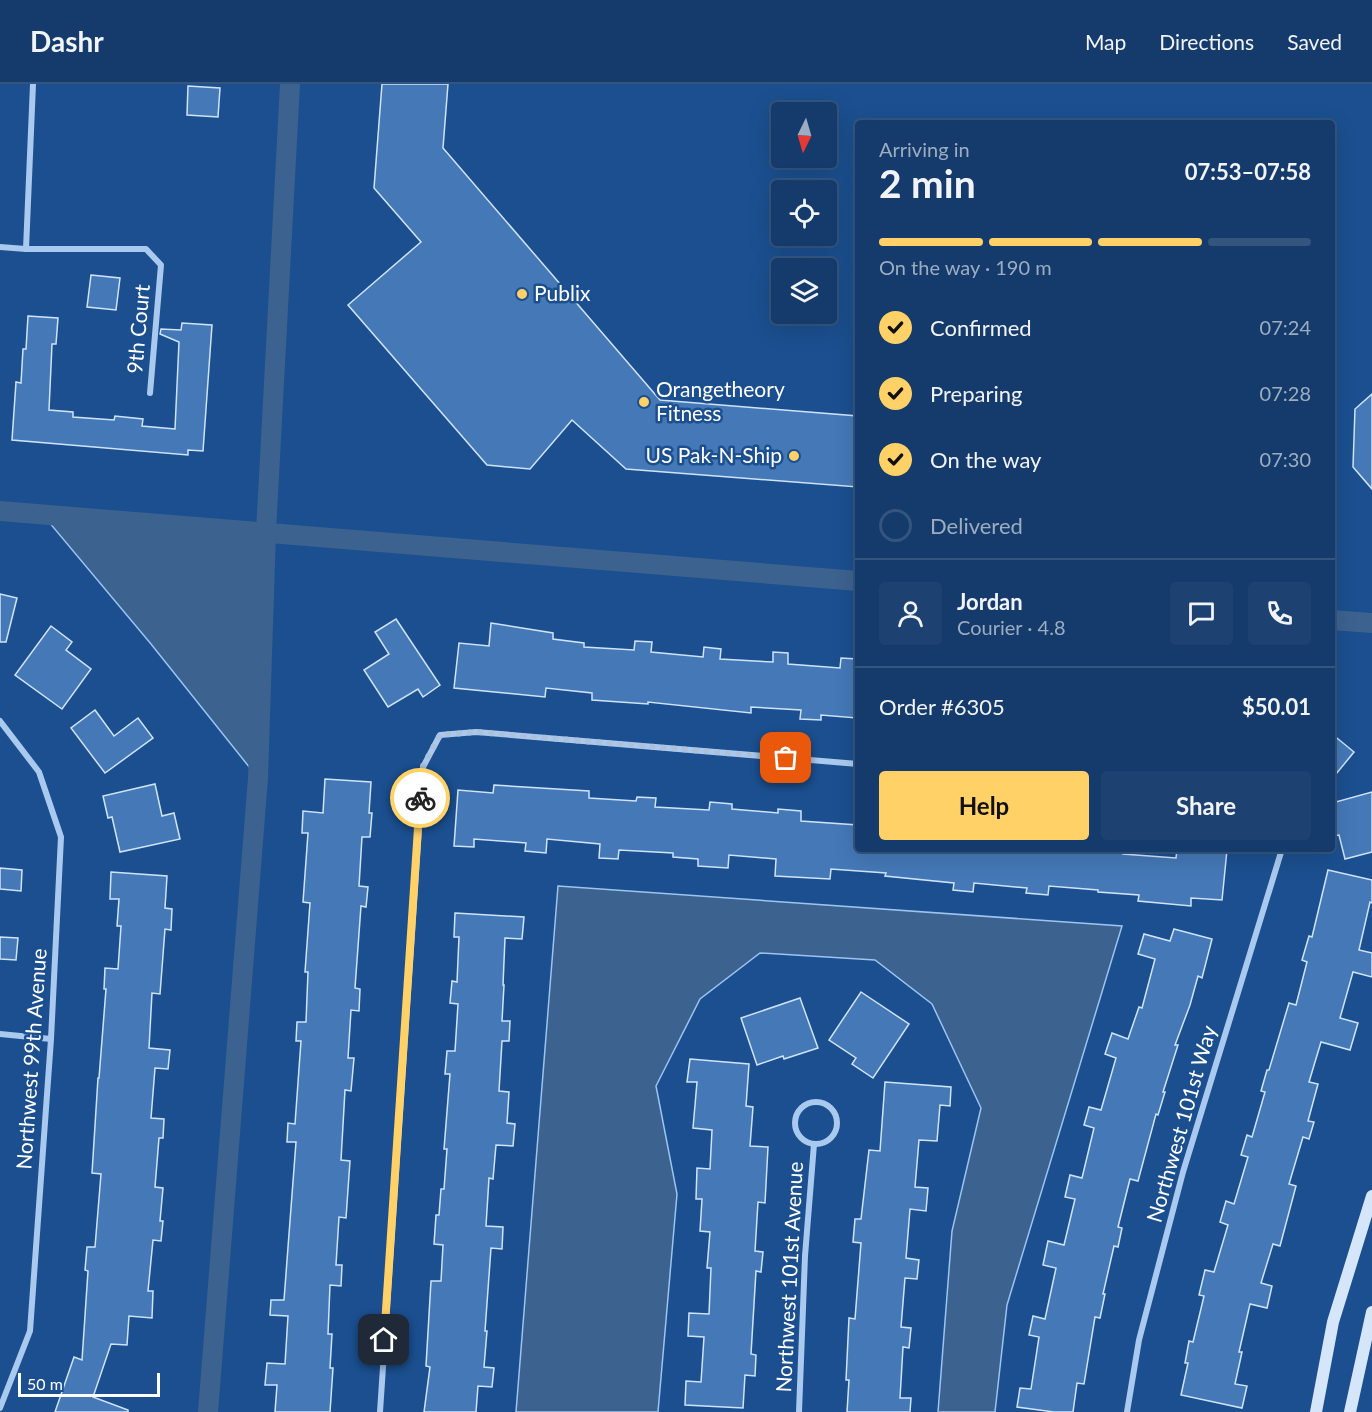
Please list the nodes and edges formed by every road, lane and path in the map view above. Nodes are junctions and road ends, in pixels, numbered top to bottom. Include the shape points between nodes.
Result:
1 (33, 84) edge
2 (0, 247) edge
3 (26, 249) junction
4 (150, 393) dead end
5 (1, 722) edge
6 (855, 764) edge
7 (1281, 852) edge
8 (0, 1034) edge
9 (51, 1039) junction
10 (814, 1144) junction
11 (1372, 1196) edge
12 (1372, 1312) edge
13 (0, 1408) edge
14 (380, 1412) edge
15 (800, 1412) edge
16 (1126, 1412) edge
17 (1316, 1412) edge
18 (1350, 1412) edge

1 - 3 street
2 - 3 street, 9th Court
3 - 4 street, 9th Court via 146,249 161,265
5 - 9 street, Northwest 99th Avenue via 39,772 61,837
6 - 14 street via 476,732 440,735 423,766
7 - 16 street, Northwest 101st Way via 1183,1172 1139,1340
8 - 9 street
9 - 13 street, Northwest 99th Avenue via 30,1331
10 - 10 street, Northwest 101st Avenue via 830,1139 838,1125 833,1109 819,1101 803,1106 795,1120 800,1136
10 - 15 street, Northwest 101st Avenue
11 - 17 main road via 1333,1322
12 - 18 main road

